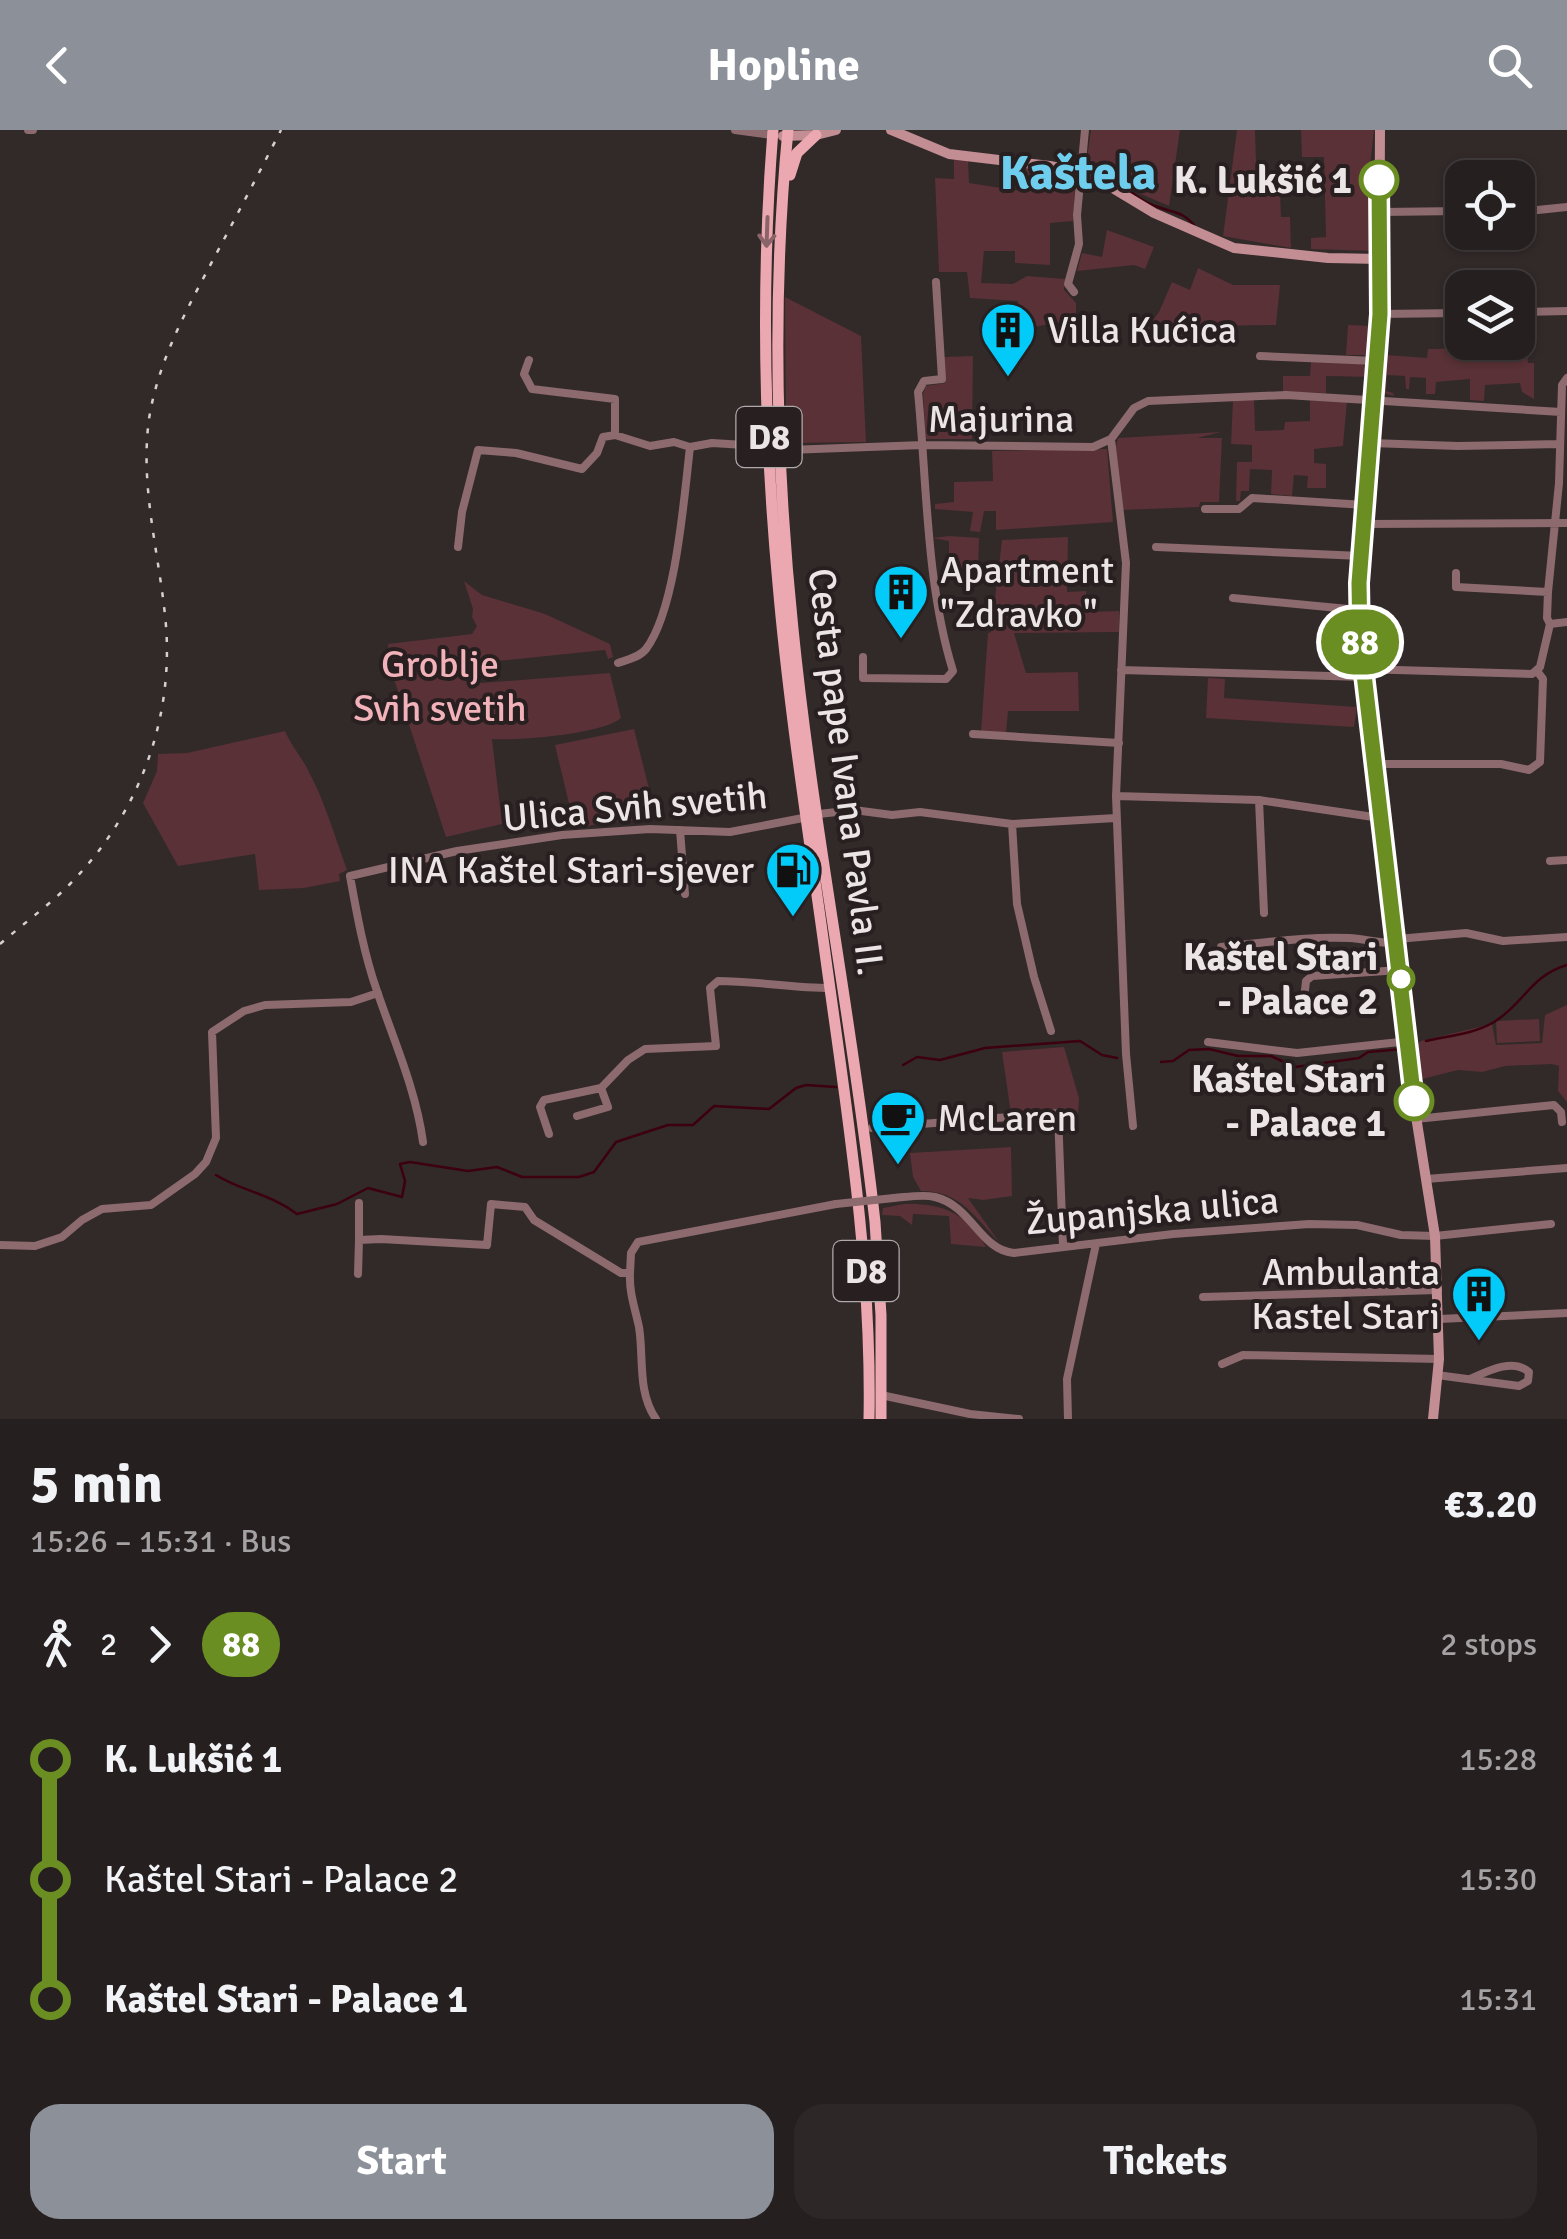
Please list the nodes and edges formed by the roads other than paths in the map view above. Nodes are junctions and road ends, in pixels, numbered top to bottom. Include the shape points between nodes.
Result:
1 (735, 130) edge
2 (836, 130) edge
3 (891, 130) edge
4 (1085, 130) edge
5 (1380, 130) edge
6 (772, 132) edge
7 (788, 133) edge
8 (816, 135) junction
9 (1080, 172) junction
10 (784, 198) junction
11 (1567, 207) edge
12 (1445, 211) edge
13 (1381, 212) junction
14 (1535, 212) edge
15 (1381, 259) junction
16 (936, 282) dead end
17 (1074, 292) dead end
18 (1535, 312) edge
19 (1567, 312) edge
20 (1445, 313) edge
21 (1380, 314) junction
22 (1260, 356) dead end
23 (529, 360) dead end
24 (1376, 361) junction
25 (1567, 378) edge
26 (1374, 400) junction
27 (1561, 412) junction
28 (615, 434) junction
29 (1110, 439) junction
30 (1371, 442) junction
31 (1559, 444) junction
32 (922, 445) junction
33 (761, 446) dead end
34 (690, 448) junction
35 (788, 450) dead end
36 (1365, 505) junction
37 (1205, 510) dead end
38 (1554, 523) junction
39 (1567, 523) edge
40 (1364, 524) junction
41 (1156, 547) dead end
42 (458, 548) dead end
43 (1361, 556) junction
44 (1456, 572) dead end
45 (1548, 592) junction
46 (1233, 598) dead end
47 (1358, 610) junction
48 (1567, 622) edge
49 (1550, 624) junction
50 (862, 657) dead end
51 (618, 663) dead end
52 (1122, 670) junction
53 (1538, 670) junction
54 (1362, 673) junction
55 (974, 734) dead end
56 (1119, 743) junction
57 (1376, 764) junction
58 (1116, 796) junction
59 (1258, 800) junction
60 (813, 815) junction
61 (1116, 818) junction
62 (1380, 818) junction
63 (1012, 824) junction
64 (680, 830) junction
65 (1567, 860) edge
66 (1550, 861) dead end
67 (684, 894) dead end
68 (1264, 913) dead end
69 (1567, 937) edge
70 (1397, 941) junction
71 (1222, 947) dead end
72 (1400, 970) junction
73 (830, 988) junction
74 (1305, 990) dead end
75 (378, 993) junction
76 (1051, 1031) dead end
77 (1408, 1041) junction
78 (1208, 1042) dead end
79 (600, 1088) junction
80 (577, 1116) dead end
81 (1416, 1119) junction
82 (1562, 1122) dead end
83 (1133, 1126) dead end
84 (872, 1128) dead end
85 (549, 1134) dead end
86 (423, 1142) dead end
87 (1567, 1168) edge
88 (1426, 1178) junction
89 (359, 1204) dead end
90 (1550, 1224) dead end
91 (1435, 1236) junction
92 (358, 1240) junction
93 (1096, 1244) junction
94 (0, 1245) edge
95 (1063, 1246) junction
96 (630, 1273) junction
97 (358, 1274) dead end
98 (1438, 1290) junction
99 (1203, 1298) dead end
100 (1567, 1313) edge
101 (1439, 1319) junction
102 (1438, 1359) junction
103 (1222, 1364) dead end
104 (1437, 1375) junction
105 (1470, 1379) junction
106 (881, 1394) junction
107 (656, 1419) edge
108 (869, 1419) edge
109 (881, 1419) edge
110 (1020, 1419) edge
111 (1068, 1419) edge
112 (1433, 1419) edge

1 - 6 street
2 - 8 main road
3 - 9 main road via 949,154
4 - 9 street
5 - 13 main road
6 - 7 main road
6 -> 60 main road, Cesta pape Ivana Pavla II. / D8 via 766,296 770,488 778,588
7 - 8 main road
7 - 10 main road, Cesta pape Ivana Pavla II. / D8
8 - 10 main road via 793,160
9 - 15 main road via 1234,248
9 - 17 street via 1078,244 1068,284
10 - 60 main road, Cesta pape Ivana Pavla II. / D8 via 779,428
11 - 14 street
12 - 13 street
13 - 15 main road
15 - 21 main road
16 - 32 street via 942,379 924,382 918,392
18 - 19 street
20 - 21 street
21 - 24 main road
22 - 24 street
23 - 28 street via 524,374 532,389 616,398
24 - 26 main road
25 - 27 street
26 - 27 street, Majurina
26 - 29 street, Majurina via 1286,395 1148,401
26 - 30 main road
27 - 31 street
28 - 34 street via 650,446 674,442
28 - 42 street via 603,438 582,469 478,450
29 - 32 street, Majurina via 1093,447
29 - 52 street via 1126,562
30 - 31 street
30 - 36 main road
31 - 38 street
32 - 35 street, Majurina
32 - 50 street via 952,671 946,679 863,678
33 - 34 street
34 - 51 street via 681,533 659,625 644,653
36 - 37 street via 1252,498 1239,508
36 - 40 main road
38 - 39 street
38 - 40 street
38 - 45 street
40 - 43 main road
41 - 43 street
43 - 47 main road
44 - 45 street via 1456,588
45 - 49 street
46 - 47 street
47 - 54 main road
48 - 49 street
49 - 53 street
52 - 54 street
52 - 56 street
53 - 54 street via 1525,676
53 - 57 street via 1540,762 1529,770
54 - 57 main road
55 - 56 street
56 - 58 street
57 - 62 main road
58 - 59 street
58 - 61 street
59 - 62 street
59 - 68 street
60 - 63 street, Ulica Svih svetih via 920,812
60 - 64 street, Ulica Svih svetih via 730,832
60 - 73 main road, Cesta pape Ivana Pavla II. / D8
60 - 106 main road, Cesta pape Ivana Pavla II. / D8 via 871,1187
61 - 63 street, Ulica Svih svetih
61 - 83 street
62 - 70 main road
63 - 76 street via 1018,904
64 - 67 street
64 - 75 street, Ulica Svih svetih via 562,835 350,876
65 - 66 street
69 - 70 street via 1503,941 1466,933
70 - 71 street via 1260,940
70 - 72 main road
72 - 74 street via 1312,976
72 - 77 main road
73 - 79 street via 718,982 710,988 716,1046 645,1050
73 - 108 main road, Cesta pape Ivana Pavla II. / D8 via 864,1237
75 - 86 street, Ulica Svih svetih
75 - 94 street via 351,1002 265,1005 212,1032 216,1138 195,1174 152,1205 102,1209 36,1246
77 - 78 street via 1298,1053
77 - 81 main road
79 - 80 street via 608,1107
79 - 85 street via 544,1100
81 - 82 street via 1554,1106
81 - 88 main road
84 - 95 street via 1058,1112
87 - 88 street
88 - 91 main road
89 - 92 street
90 - 91 street, Županjska ulica
91 - 93 street, Županjska ulica via 1308,1224
91 - 98 main road
92 - 96 street via 486,1245 491,1204 525,1208 564,1239
92 - 97 street
93 - 95 street, Županjska ulica
93 - 111 street via 1066,1379
95 - 96 street, Županjska ulica, bridge via 1003,1252 948,1202 894,1198 638,1242
96 - 107 street via 643,1385
98 - 99 street
98 - 101 main road
100 - 101 street
101 - 102 main road
102 - 103 street via 1243,1355
102 - 104 main road
104 - 105 street
104 - 112 main road
105 - 105 street via 1519,1386 1529,1372 1506,1366
106 - 109 main road, Cesta pape Ivana Pavla II. / D8
106 - 110 street

